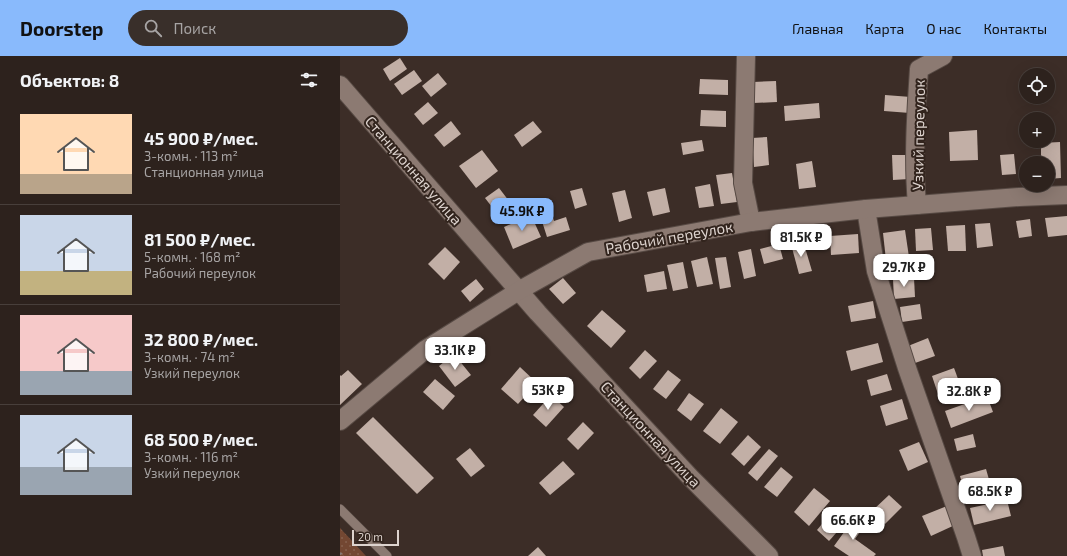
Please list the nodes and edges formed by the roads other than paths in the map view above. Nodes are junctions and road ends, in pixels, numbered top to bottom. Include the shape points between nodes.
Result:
1 (746, 56) edge
2 (942, 56) edge
3 (340, 85) edge
4 (1067, 195) edge
5 (917, 205) junction
6 (866, 209) junction
7 (751, 222) junction
8 (520, 290) junction
9 (340, 421) edge
10 (340, 509) edge
11 (386, 556) edge
12 (769, 556) edge
13 (972, 556) edge

1 - 7 street via 743,183
2 - 5 street, Узкий переулок via 919,69 914,169
3 - 8 street, Станционная улица
4 - 5 street, Рабочий переулок
5 - 6 street, Рабочий переулок
6 - 7 street, Рабочий переулок
6 - 13 street via 876,271
7 - 8 street, Рабочий переулок via 588,252
8 - 9 street via 426,349
8 - 12 street, Станционная улица via 538,313 690,477
10 - 11 lane

